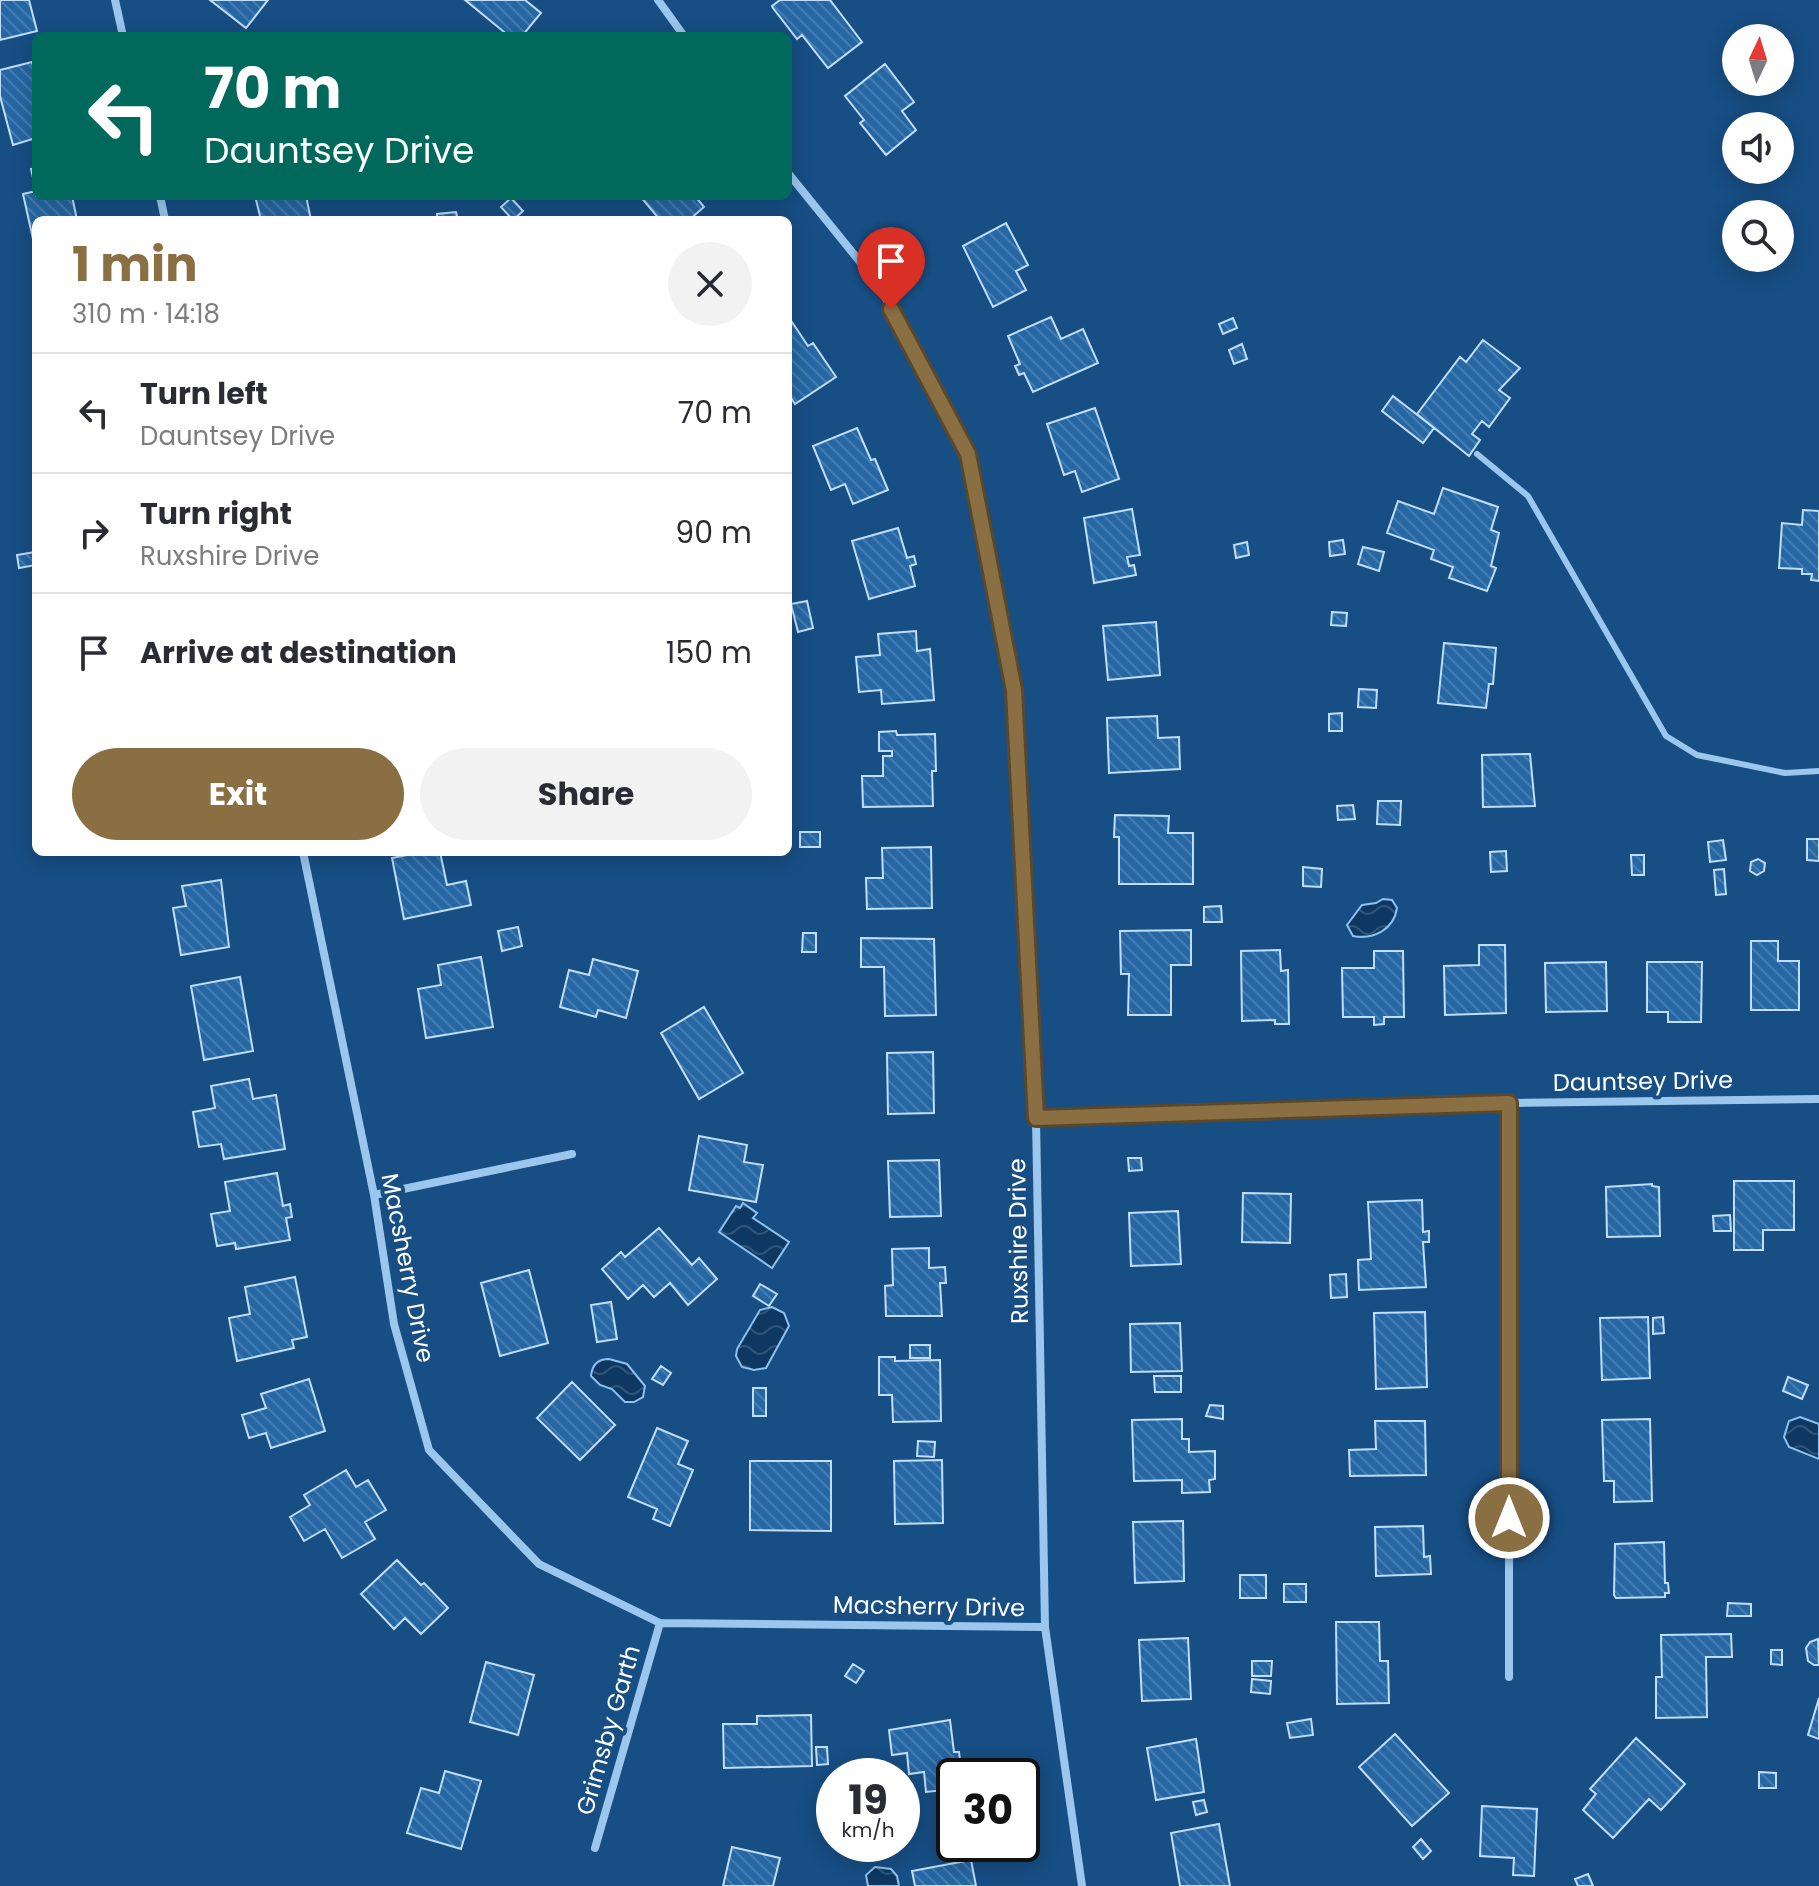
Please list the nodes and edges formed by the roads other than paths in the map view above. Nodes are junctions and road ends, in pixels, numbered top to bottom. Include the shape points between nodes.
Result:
1 (115, 0) edge
2 (658, 0) edge
3 (122, 32) edge
4 (681, 32) edge
5 (792, 178) edge
6 (1477, 454) dead end
7 (1819, 771) edge
8 (304, 856) edge
9 (1819, 1099) edge
10 (1509, 1103) junction
11 (1036, 1118) junction
12 (572, 1154) dead end
13 (374, 1195) junction
14 (660, 1623) junction
15 (1045, 1627) junction
16 (1509, 1677) dead end
17 (595, 1848) dead end
18 (1082, 1886) edge

1 - 3 street
2 - 4 street
5 - 11 street, Ruxshire Drive via 878,284 968,454 1014,690
6 - 7 lane via 1528,496 1666,736 1697,755 1785,773
8 - 13 street, Macsherry Drive
9 - 10 street, Dauntsey Drive
10 - 11 street, Dauntsey Drive
10 - 16 street
11 - 15 street, Ruxshire Drive
12 - 13 street
13 - 14 street, Macsherry Drive via 394,1324 429,1450 539,1564
14 - 15 street, Macsherry Drive
14 - 17 street, Grimsby Garth
15 - 18 street, Ruxshire Drive

